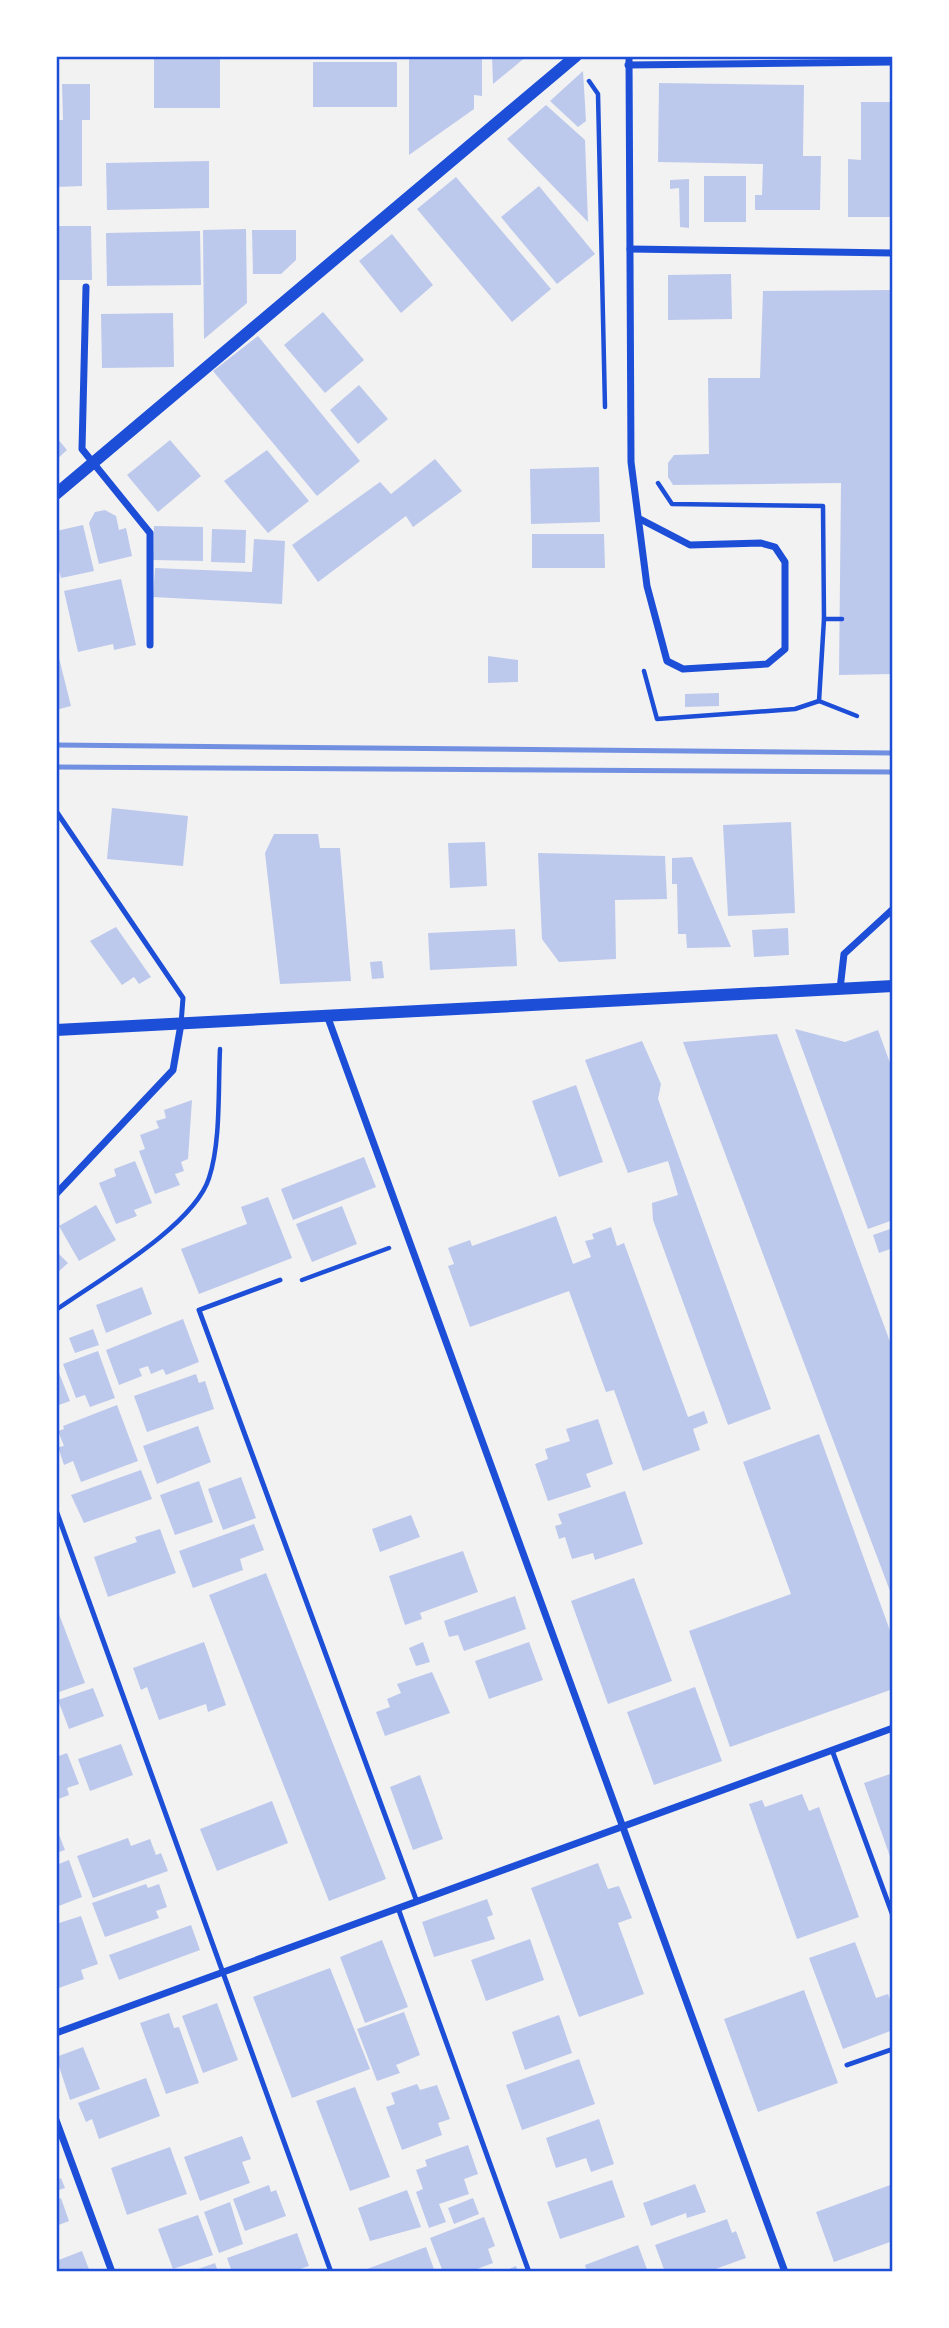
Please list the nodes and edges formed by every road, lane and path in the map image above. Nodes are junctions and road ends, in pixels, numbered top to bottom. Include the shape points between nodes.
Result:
1 (576, 56) edge
2 (629, 56) edge
3 (893, 62) edge
4 (628, 65) junction
5 (589, 81) dead end
6 (630, 249) junction
7 (893, 253) edge
8 (86, 287) dead end
9 (605, 417) dead end
10 (93, 462) junction
11 (656, 480) dead end
12 (56, 494) edge
13 (640, 519) junction
14 (824, 619) junction
15 (842, 619) dead end
16 (150, 645) dead end
17 (644, 669) dead end
18 (819, 701) junction
19 (857, 716) dead end
20 (56, 811) edge
21 (893, 909) edge
22 (893, 986) edge
23 (840, 989) junction
24 (328, 1018) junction
25 (181, 1024) junction
26 (56, 1030) edge
27 (220, 1049) dead end
28 (56, 1194) edge
29 (410, 1241) junction
30 (280, 1280) joint
31 (56, 1310) edge
32 (56, 1510) edge
33 (893, 1728) edge
34 (832, 1750) junction
35 (623, 1826) junction
36 (417, 1902) junction
37 (398, 1908) junction
38 (893, 1916) edge
39 (221, 1973) junction
40 (56, 2033) edge
41 (893, 2049) edge
42 (847, 2065) dead end
43 (56, 2120) edge
44 (112, 2272) edge
45 (331, 2272) edge
46 (529, 2272) edge
47 (786, 2272) edge

1 - 10 street
2 - 4 street
3 - 4 street
4 - 6 street
5 - 9 path via 598,94
6 - 7 street
6 - 13 street via 631,462
8 - 10 street via 82,449
10 - 12 street
10 - 16 street via 150,533
11 - 14 path via 672,504 823,506
13 - 13 street via 690,545 761,543 775,547 785,562 785,649 767,664 683,669 667,661 647,586
14 - 15 path
14 - 18 path
17 - 18 path via 657,719 795,709
18 - 19 path
20 - 25 lane via 183,998
21 - 23 street via 844,954
22 - 23 street
23 - 24 street
24 - 25 street
24 - 29 street
25 - 26 street
25 - 28 street via 173,1070
27 - 31 path via 209,1178 197,1202 176,1225
29 - 30 path via 297,1282
29 - 35 street
30 - 36 lane via 199,1310
32 - 39 lane
33 - 34 street
34 - 35 street
34 - 38 lane
35 - 36 street
35 - 47 street
36 - 37 street
37 - 39 street
37 - 46 lane
39 - 40 street
39 - 45 lane
41 - 42 lane
43 - 44 street

